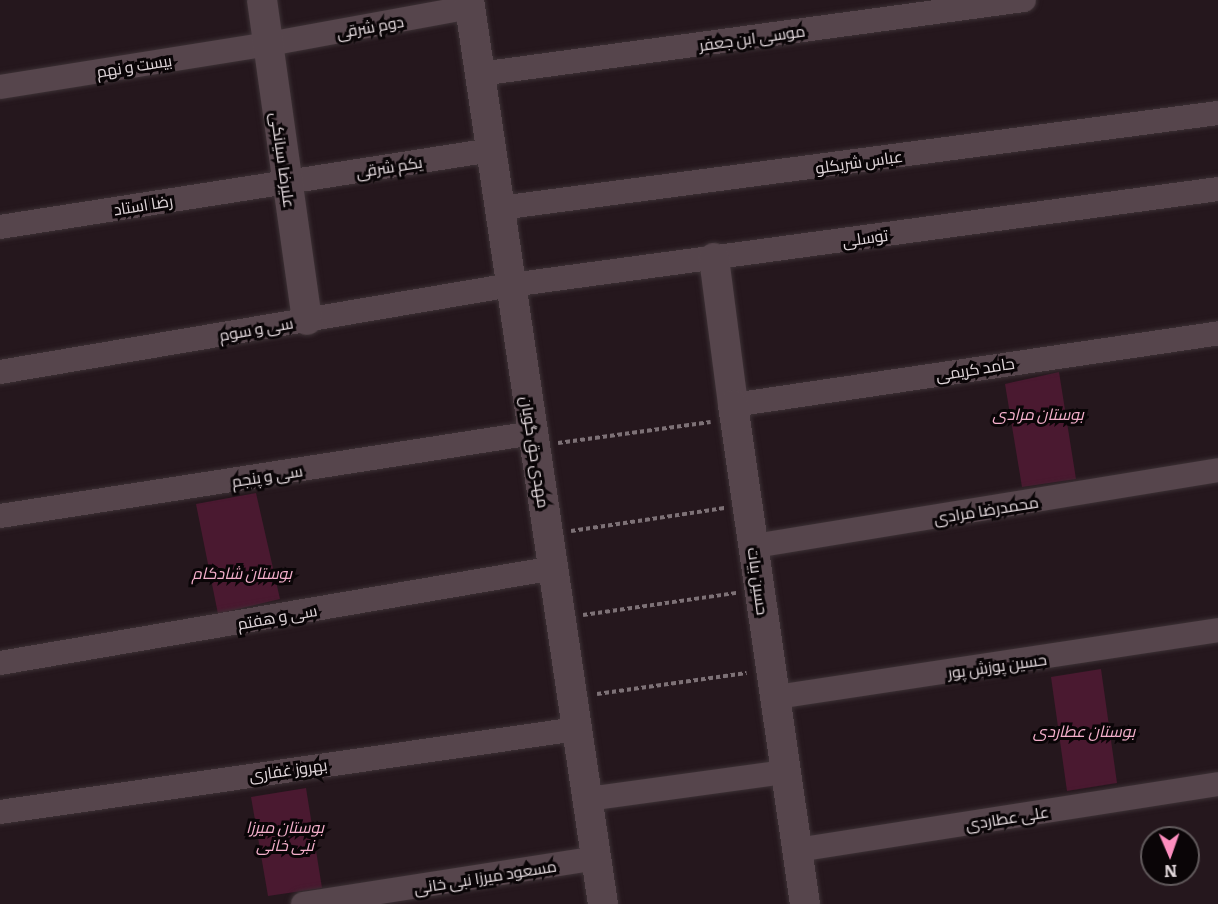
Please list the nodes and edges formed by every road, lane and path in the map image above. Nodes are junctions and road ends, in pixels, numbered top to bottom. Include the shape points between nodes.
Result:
1 (262, 0) edge
2 (1024, 0) edge
3 (470, 4) edge
4 (269, 44) junction
5 (480, 74) junction
6 (0, 87) edge
7 (1218, 113) edge
8 (491, 150) junction
9 (286, 181) junction
10 (1218, 189) edge
11 (500, 208) junction
12 (0, 227) edge
13 (714, 258) junction
14 (511, 285) junction
15 (307, 320) junction
16 (1218, 333) edge
17 (0, 372) edge
18 (734, 412) junction
19 (534, 440) junction
20 (1218, 470) edge
21 (748, 504) junction
22 (0, 516) edge
23 (548, 534) junction
24 (755, 546) junction
25 (554, 568) junction
26 (761, 589) junction
27 (561, 618) junction
28 (1218, 630) edge
29 (0, 663) edge
30 (774, 684) junction
31 (572, 697) junction
32 (577, 729) junction
33 (786, 772) junction
34 (1218, 784) edge
35 (588, 799) junction
36 (0, 812) edge
37 (797, 850) junction
38 (597, 858) junction
39 (303, 904) edge
40 (603, 904) edge
41 (805, 904) edge

1 - 4 street, علیرضا سیانکی
2 - 5 street, موسی ابن جعفر
3 - 4 street, دوم شرقی
3 - 5 street, مهدی حق گویان
4 - 6 street, بیست و نهم
4 - 9 street, علیرضا سیانکی
5 - 8 street, مهدی حق گویان
7 - 11 street, عباس شریکلو
8 - 9 street, یکم شرقی
8 - 11 street, مهدی حق گویان
9 - 12 street, رضا استاد
9 - 15 street, علیرضا سیانکی
10 - 13 street, توسلی
11 - 14 street, مهدی حق گویان
13 - 14 street, توسلی
13 - 18 street, حسین بیات
14 - 15 street, سی و سوم
14 - 19 street, مهدی حق گویان
15 - 17 street, سی و سوم
16 - 18 street, حامد کریمی
18 - 19 path
18 - 21 street, حسین بیات
19 - 22 street, سی و پنجم
19 - 23 street, مهدی حق گویان
20 - 24 street, محمدرضا مرادی
21 - 23 path
21 - 24 street, حسین بیات
23 - 25 street, مهدی حق گویان
24 - 26 street, حسین بیات
25 - 27 street, مهدی حق گویان
25 - 29 street, سی و هفتم
26 - 27 path
26 - 30 street, حسین بیات
27 - 31 street, مهدی حق گویان
28 - 30 street, حسین پوزش پور
30 - 31 path
30 - 33 street, حسین بیات
31 - 32 street, مهدی حق گویان
32 - 35 street, مهدی حق گویان
32 - 36 street, بهروز غفاری
33 - 35 street
33 - 37 street, حسین بیات
34 - 37 street, علی عطاردی
35 - 38 street, مهدی حق گویان
37 - 41 street, حسین بیات
38 - 39 street, مسعود میرزا نبی خانی
38 - 40 street, مهدی حق گویان

